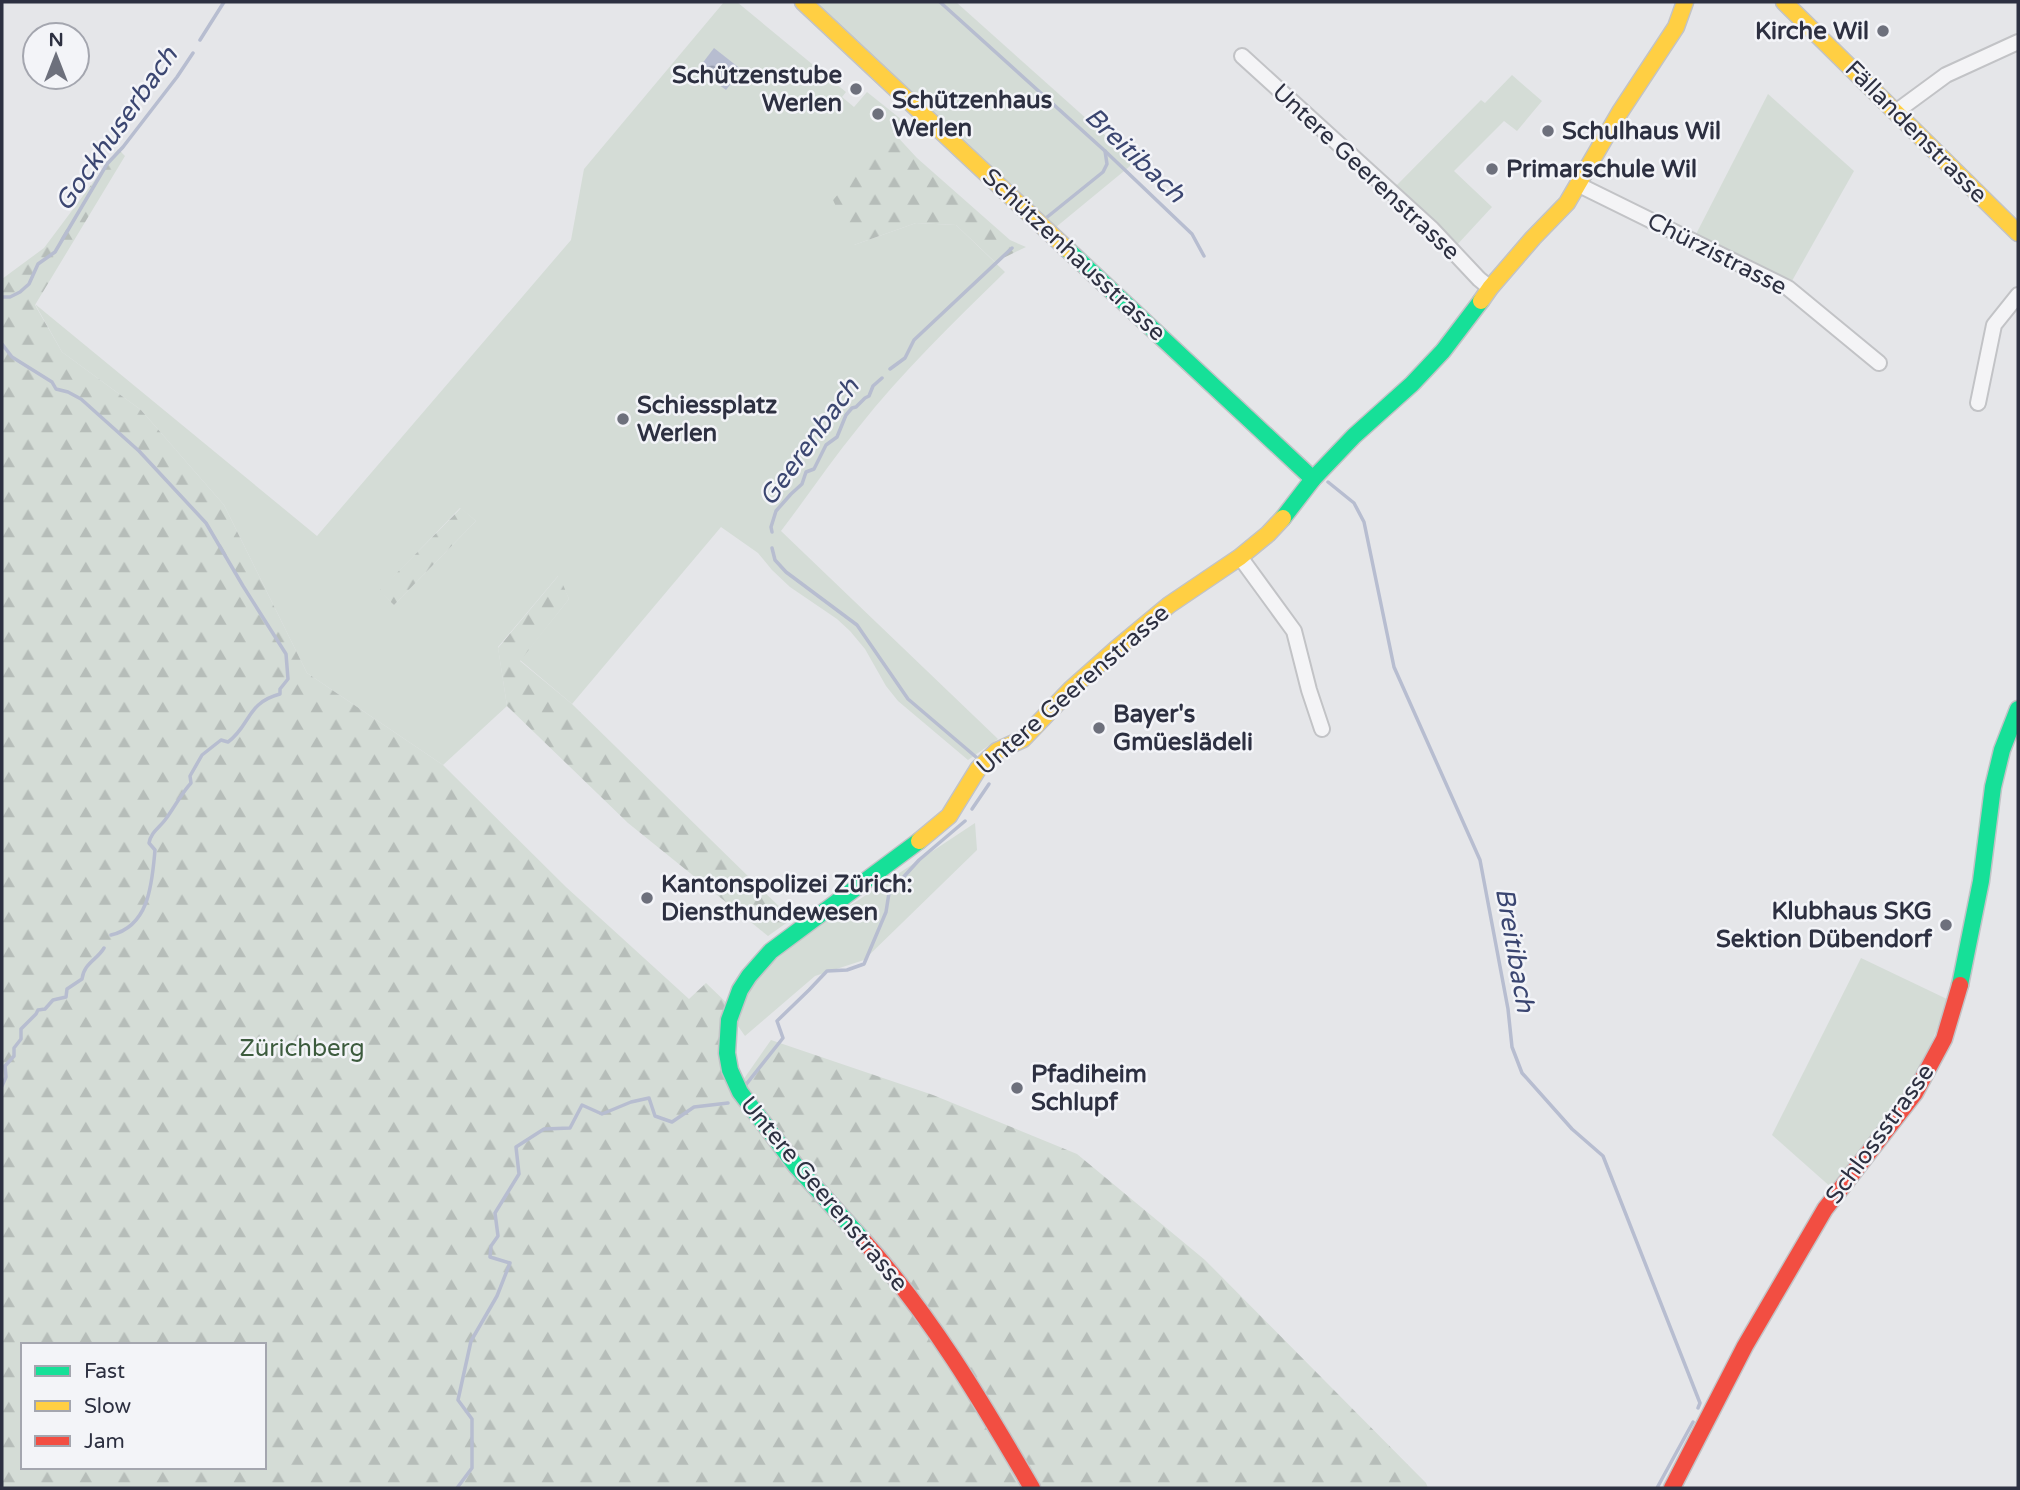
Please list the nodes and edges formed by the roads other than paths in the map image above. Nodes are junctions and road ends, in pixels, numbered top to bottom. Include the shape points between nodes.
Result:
1 (803, 2) edge
2 (1685, 2) edge
3 (1784, 2) edge
4 (2018, 42) edge
5 (1242, 56) dead end
6 (1897, 111) junction
7 (1579, 185) junction
8 (2018, 233) edge
9 (1490, 288) junction
10 (2018, 295) edge
11 (1879, 363) dead end
12 (1978, 403) dead end
13 (1313, 479) junction
14 (1240, 557) junction
15 (2018, 709) edge
16 (1322, 729) dead end
17 (1032, 1488) edge
18 (1672, 1488) edge

1 - 13 street, Schützenhausstrasse
2 - 7 street, Untere Geerenstrasse via 1676,27
3 - 6 street, Fällandenstrasse
4 - 6 street via 1946,75
5 - 9 street, Untere Geerenstrasse
6 - 8 street, Fällandenstrasse
7 - 9 street, Untere Geerenstrasse
7 - 11 street, Chürzistrasse via 1788,288
9 - 13 street, Untere Geerenstrasse via 1443,351
10 - 12 street via 1994,325
13 - 14 street, Untere Geerenstrasse via 1284,517
14 - 16 street via 1294,631
14 - 17 street, Untere Geerenstrasse via 1169,605 1071,689 1023,739 988,759 949,816 933,831 764,957 741,986 729,1018 729,1064 745,1102 779,1147 899,1281 967,1379
15 - 18 street, Schlossstrasse via 1993,787 1969,947 1944,1039 1915,1093 1825,1209 1745,1346

